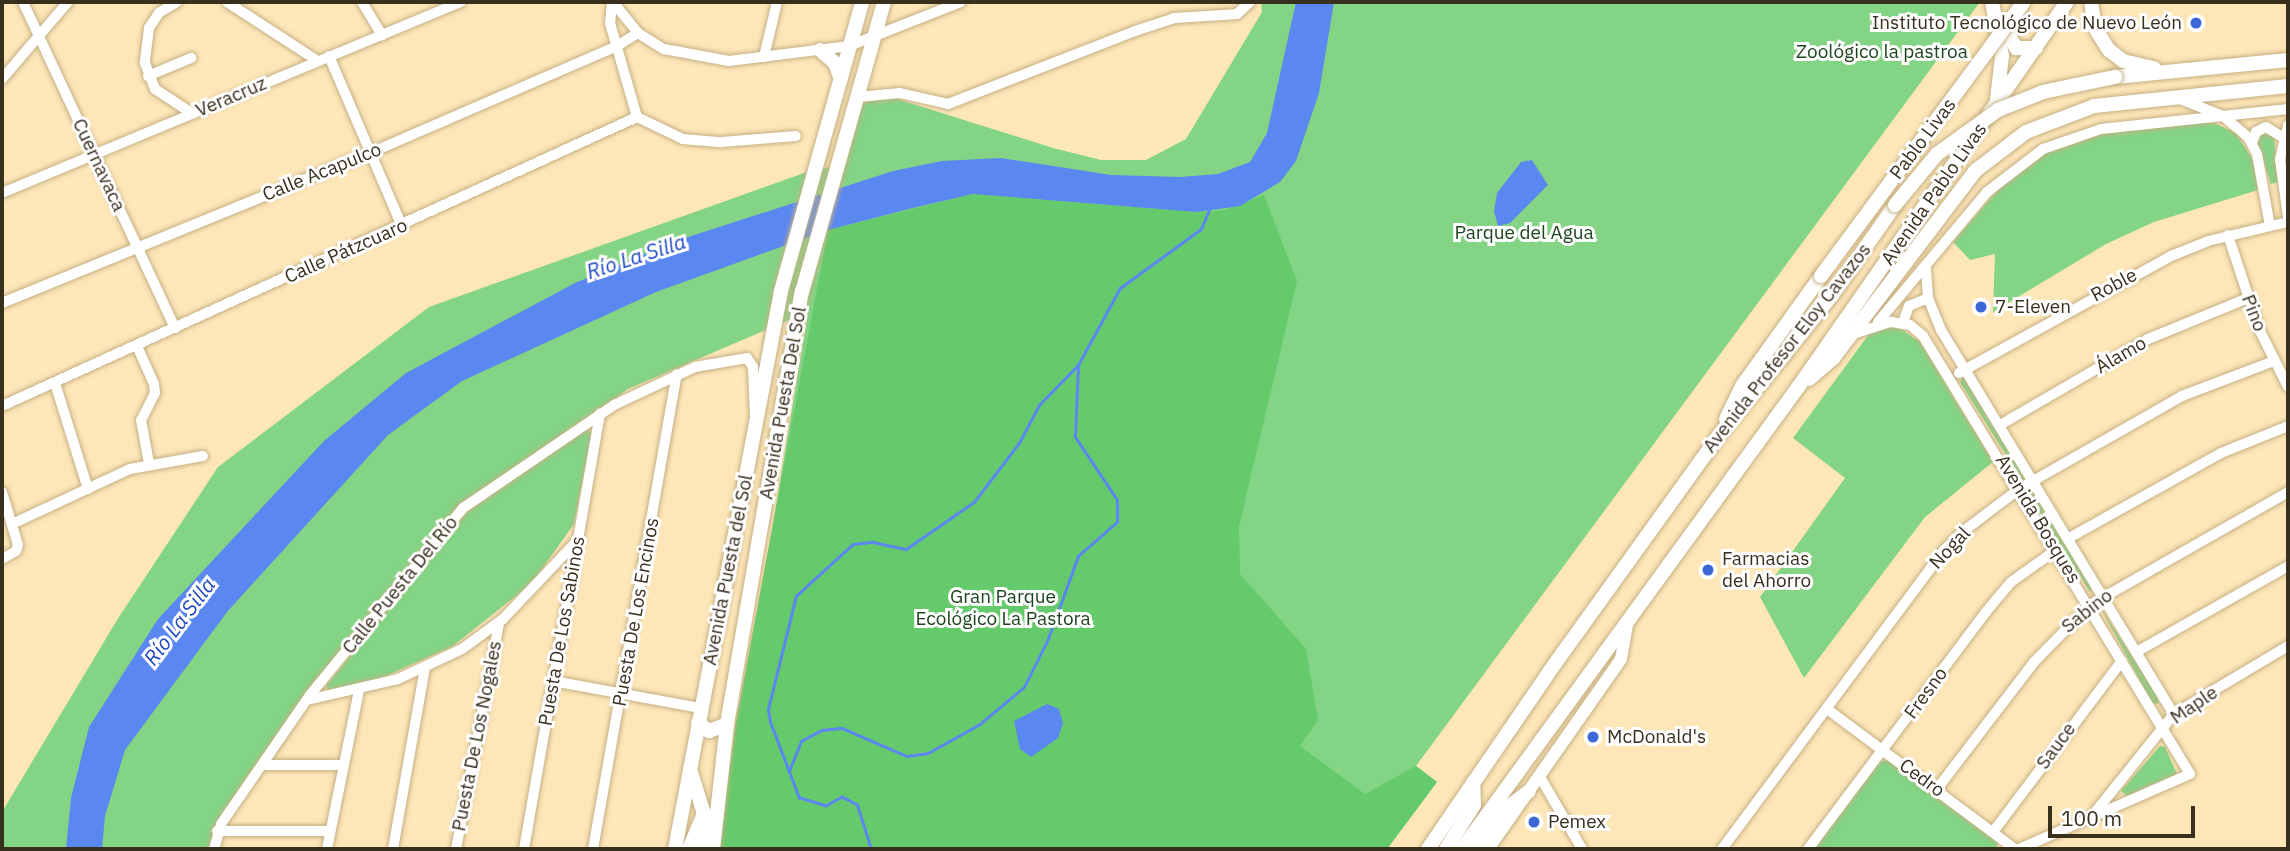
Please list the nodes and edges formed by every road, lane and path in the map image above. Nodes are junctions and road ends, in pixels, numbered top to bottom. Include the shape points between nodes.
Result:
1 (23, 2) edge
2 (68, 2) edge
3 (177, 2) edge
4 (227, 2) edge
5 (362, 2) edge
6 (461, 2) edge
7 (613, 2) edge
8 (777, 2) edge
9 (862, 2) edge
10 (884, 2) edge
11 (961, 2) edge
12 (1993, 2) edge
13 (2024, 2) edge
14 (2067, 2) edge
15 (2091, 2) edge
16 (1249, 5) edge
17 (638, 33) junction
18 (39, 34) junction
19 (382, 35) junction
20 (874, 36) junction
21 (617, 46) junction
22 (849, 46) junction
23 (2036, 48) junction
24 (820, 50) junction
25 (764, 57) junction
26 (191, 58) dead end
27 (324, 59) junction
28 (2288, 60) edge
29 (2176, 72) junction
30 (148, 76) junction
31 (840, 77) junction
32 (2, 79) edge
33 (2288, 86) edge
34 (858, 97) junction
35 (2174, 97) junction
36 (1996, 104) junction
37 (2288, 109) edge
38 (193, 114) junction
39 (2223, 116) junction
40 (637, 117) junction
41 (2288, 125) edge
42 (796, 136) dead end
43 (2282, 137) junction
44 (2252, 143) junction
45 (370, 153) junction
46 (94, 155) junction
47 (2, 193) edge
48 (2288, 217) edge
49 (2288, 222) edge
50 (402, 226) junction
51 (2270, 226) junction
52 (2228, 235) junction
53 (137, 247) junction
54 (1926, 269) junction
55 (781, 290) joint
56 (1928, 298) junction
57 (2248, 298) junction
58 (2, 303) edge
59 (1878, 322) junction
60 (1903, 323) junction
61 (174, 328) junction
62 (1850, 335) junction
63 (137, 346) junction
64 (2274, 361) junction
65 (1965, 369) junction
66 (677, 374) junction
67 (1951, 377) junction
68 (55, 383) junction
69 (1799, 386) junction
70 (2288, 387) edge
71 (2, 406) edge
72 (600, 414) junction
73 (756, 423) junction
74 (2000, 425) junction
75 (2288, 426) edge
76 (1720, 433) junction
77 (203, 456) dead end
78 (149, 463) junction
79 (2034, 481) junction
80 (88, 489) junction
81 (2019, 489) junction
82 (2, 492) edge
83 (2288, 492) edge
84 (12, 524) junction
85 (2069, 538) junction
86 (578, 539) junction
87 (2056, 550) junction
88 (2, 559) edge
89 (2288, 566) edge
90 (2103, 596) junction
91 (2090, 605) junction
92 (499, 623) junction
93 (1627, 624) junction
94 (2288, 646) edge
95 (2137, 651) junction
96 (2122, 661) junction
97 (425, 668) junction
98 (708, 670) junction
99 (735, 676) junction
100 (553, 681) junction
101 (359, 691) junction
102 (621, 694) junction
103 (307, 700) junction
104 (1827, 709) junction
105 (2174, 714) junction
106 (699, 716) junction
107 (727, 724) junction
108 (2161, 727) junction
109 (1884, 750) junction
110 (265, 765) junction
111 (343, 765) junction
112 (689, 766) junction
113 (720, 777) junction
114 (1540, 777) junction
115 (1473, 782) junction
116 (1937, 789) junction
117 (1529, 792) junction
118 (704, 814) junction
119 (2092, 818) junction
120 (217, 831) junction
121 (330, 831) junction
122 (1993, 832) junction
123 (1726, 846) edge
124 (1580, 848) edge
125 (214, 849) edge
126 (327, 849) edge
127 (393, 849) edge
128 (456, 849) edge
129 (524, 849) edge
130 (593, 849) edge
131 (675, 849) edge
132 (690, 849) edge
133 (701, 849) edge
134 (713, 849) edge
135 (1428, 849) edge
136 (1446, 849) edge
137 (1462, 849) edge
138 (1478, 849) edge
139 (1488, 849) edge
140 (1808, 849) edge
141 (2017, 849) edge

1 - 18 street, Cuernavaca
2 - 18 street
3 - 30 street via 159,13 149,28 143,47
4 - 27 street
5 - 19 street
6 - 19 street, Veracruz
7 - 17 street
7 - 21 street via 609,18
8 - 25 street
9 - 22 main road, Avenida Puesta Del Sol
10 - 20 main road, Avenida Puesta Del Sol
11 - 20 street
12 - 23 main road via 2012,44 2020,50
12 - 36 main road via 2002,56
13 - 76 main road, Pablo Livas, bridge via 1742,386
14 - 23 main road, Avenida Pablo Livas
15 - 29 main road via 2099,36 2116,56 2139,67
16 - 34 street via 1237,14 1174,18 948,104 900,93
17 - 21 street, Calle Acapulco
17 - 25 street via 664,49 707,60
18 - 32 street
18 - 46 street, Cuernavaca
19 - 27 street, Veracruz
20 - 22 street
20 - 34 main road, Avenida Puesta Del Sol
21 - 40 street
21 - 45 street, Calle Acapulco
22 - 24 street
22 - 31 main road, Avenida Puesta Del Sol
23 - 36 main road, Avenida Pablo Livas
24 - 25 street
24 - 31 main road via 835,63
26 - 30 street
27 - 38 street, Veracruz
27 - 45 street
28 - 29 main road, Avenida Profesor Eloy Cavazos
29 - 76 main road, Avenida Profesor Eloy Cavazos, bridge via 2115,77 2043,92 1989,115 1937,154 1832,295
30 - 38 street via 165,100
31 - 55 main road, Avenida Puesta Del Sol
33 - 35 main road, Avenida Profesor Eloy Cavazos
34 - 99 main road, Avenida Puesta Del Sol via 840,145 802,292
35 - 39 street
35 - 62 main road, Avenida Profesor Eloy Cavazos via 2072,112 1997,152 1954,197
36 - 69 main road, Avenida Pablo Livas
37 - 39 street
38 - 46 street, Veracruz
39 - 44 street
39 - 54 street via 2101,129 2043,149 1987,192
40 - 42 street via 683,139 721,142
40 - 50 street, Calle Pátzcuaro
41 - 43 street
43 - 44 street via 2266,127 2256,132
43 - 48 street via 2281,171
44 - 51 street
45 - 50 street
45 - 53 street, Calle Acapulco
46 - 47 street, Veracruz
46 - 53 street, Cuernavaca
49 - 51 street, Roble
50 - 61 street, Calle Pátzcuaro
51 - 52 street, Roble
52 - 57 street, Pino
52 - 65 street, Roble via 2118,281
53 - 58 street, Calle Acapulco
53 - 61 street, Cuernavaca
54 - 56 street, Avenida Bosques
54 - 59 street
55 - 73 main road, Avenida Puesta del Sol
56 - 60 street via 1909,306
56 - 65 street, Avenida Bosques
57 - 64 street, Pino
57 - 74 street, Álamo via 2148,339
59 - 60 street
59 - 62 street
60 - 67 street, Avenida Bosques via 1923,336
61 - 63 street, Calle Pátzcuaro
62 - 69 main road, Avenida Profesor Eloy Cavazos via 1820,373
63 - 68 street, Calle Pátzcuaro
63 - 78 street via 155,384 141,420
64 - 70 street, Pino
64 - 79 street, Nogal via 2182,396
65 - 67 street, Roble
65 - 74 street, Avenida Bosques
66 - 72 street, Calle Puesta Del Río
66 - 73 street, Calle Puesta Del Río via 722,360 747,358 753,367
66 - 102 street, Puesta De Los Encinos
67 - 81 street, Avenida Bosques
68 - 71 street, Calle Pátzcuaro
68 - 80 street
69 - 93 main road, Avenida Profesor Eloy Cavazos
72 - 86 street, Puesta De Los Sabinos
72 - 103 street, Calle Puesta Del Río via 459,512
73 - 98 main road, Avenida Puesta del Sol
74 - 79 street, Avenida Bosques
75 - 85 street via 2221,453
76 - 115 main road, Avenida Profesor Eloy Cavazos
77 - 78 street
78 - 80 street
79 - 81 street, Nogal
79 - 85 street, Avenida Bosques
80 - 84 street
81 - 87 street, Avenida Bosques
81 - 104 street, Nogal via 1943,551
82 - 84 street
83 - 90 street, Sabino
84 - 88 street via 17,548
85 - 90 street, Avenida Bosques
86 - 92 street
86 - 100 street, Puesta De Los Sabinos
87 - 91 street, Avenida Bosques
87 - 109 street, Fresno via 2011,582
89 - 95 street
90 - 91 street, Sabino
90 - 95 street, Avenida Bosques
91 - 96 street, Avenida Bosques
91 - 116 street, Sabino via 2034,662
92 - 97 street
92 - 128 street, Puesta De Los Nogales
93 - 114 street via 1621,659
93 - 137 main road, Avenida Profesor Eloy Cavazos
94 - 105 street, Maple
95 - 105 street, Avenida Bosques
96 - 108 street, Avenida Bosques
96 - 122 street, Sauce
97 - 101 street
97 - 127 street
98 - 99 main road via 724,669
98 - 106 main road, Avenida Puesta del Sol
99 - 107 main road, Avenida Puesta Del Sol
100 - 102 street
100 - 129 street, Puesta De Los Sabinos
101 - 103 street
101 - 111 street
102 - 106 street
102 - 130 street, Puesta De Los Encinos
103 - 110 street, Calle Puesta Del Río
104 - 109 street, Cedro
104 - 123 street, Nogal
105 - 108 street, Maple
106 - 107 main road via 709,731
106 - 112 main road, Avenida Puesta del Sol
107 - 113 main road, Avenida Puesta Del Sol
108 - 119 street, Maple
108 - 119 street, Avenida Bosques via 2190,774
109 - 116 street, Cedro
109 - 140 street, Fresno
110 - 111 street
110 - 120 street, Calle Puesta Del Río
111 - 121 street
112 - 118 main road
112 - 131 main road, Avenida Puesta del Sol
113 - 118 main road
113 - 134 main road
114 - 117 street
114 - 124 street
115 - 135 main road, Avenida Profesor Eloy Cavazos
115 - 136 main road via 1474,805
116 - 122 street, Cedro
117 - 138 main road via 1508,807
117 - 139 street
118 - 132 main road
118 - 133 main road
119 - 141 street
120 - 121 street
120 - 125 street, Calle Puesta Del Río
121 - 126 street
122 - 141 street, Cedro

